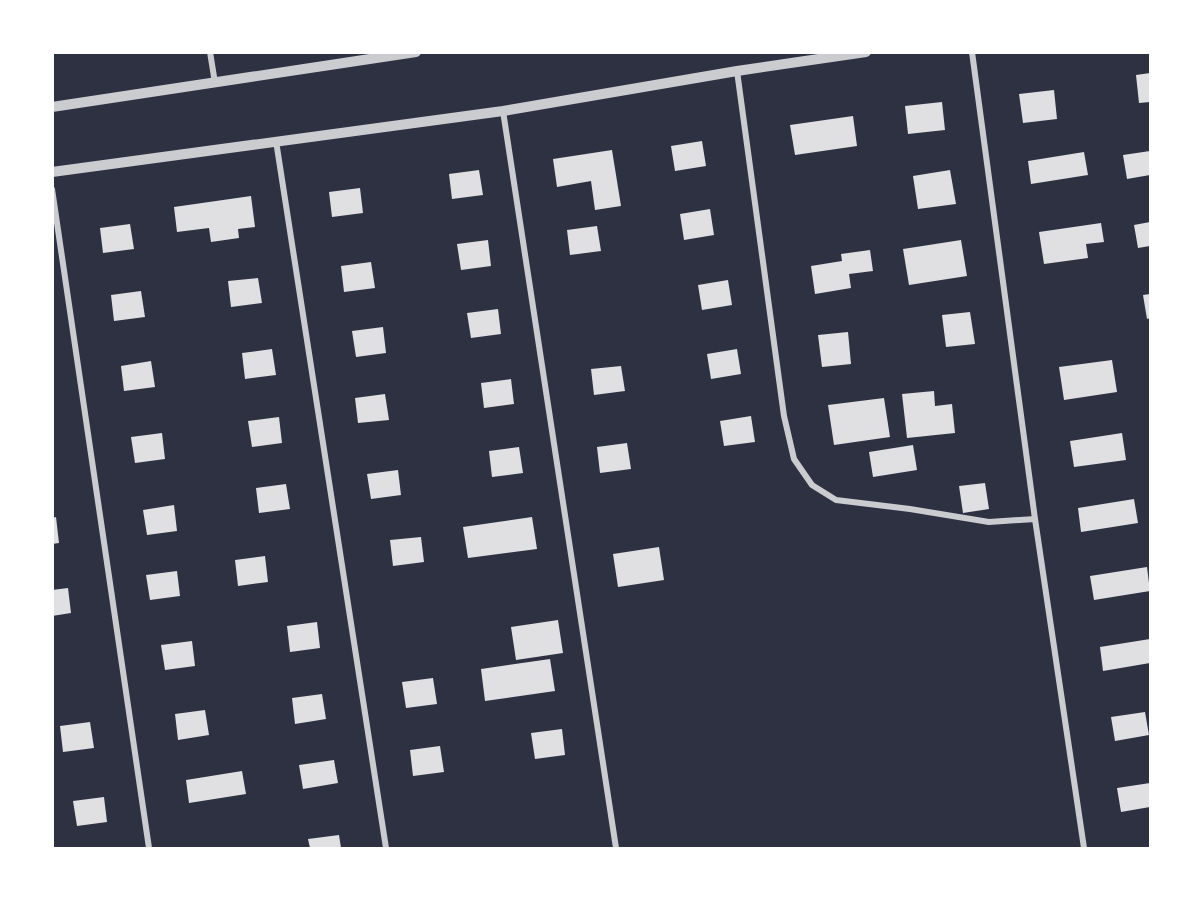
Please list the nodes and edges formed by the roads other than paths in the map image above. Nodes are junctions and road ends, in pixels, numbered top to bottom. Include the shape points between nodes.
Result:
1 (210, 52) edge
2 (416, 52) edge
3 (866, 52) edge
4 (972, 52) edge
5 (737, 71) junction
6 (215, 83) junction
7 (52, 106) edge
8 (503, 111) junction
9 (276, 141) junction
10 (52, 172) edge
11 (52, 189) edge
12 (1035, 519) junction
13 (149, 849) edge
14 (386, 849) edge
15 (616, 849) edge
16 (1084, 849) edge

1 - 6 street
2 - 6 street
3 - 5 street
4 - 12 street
5 - 8 street
5 - 12 street via 784,416 794,459 812,485 836,500 988,522
6 - 7 street
8 - 9 street
8 - 15 street
9 - 10 street
9 - 14 street
11 - 13 street
12 - 16 street

